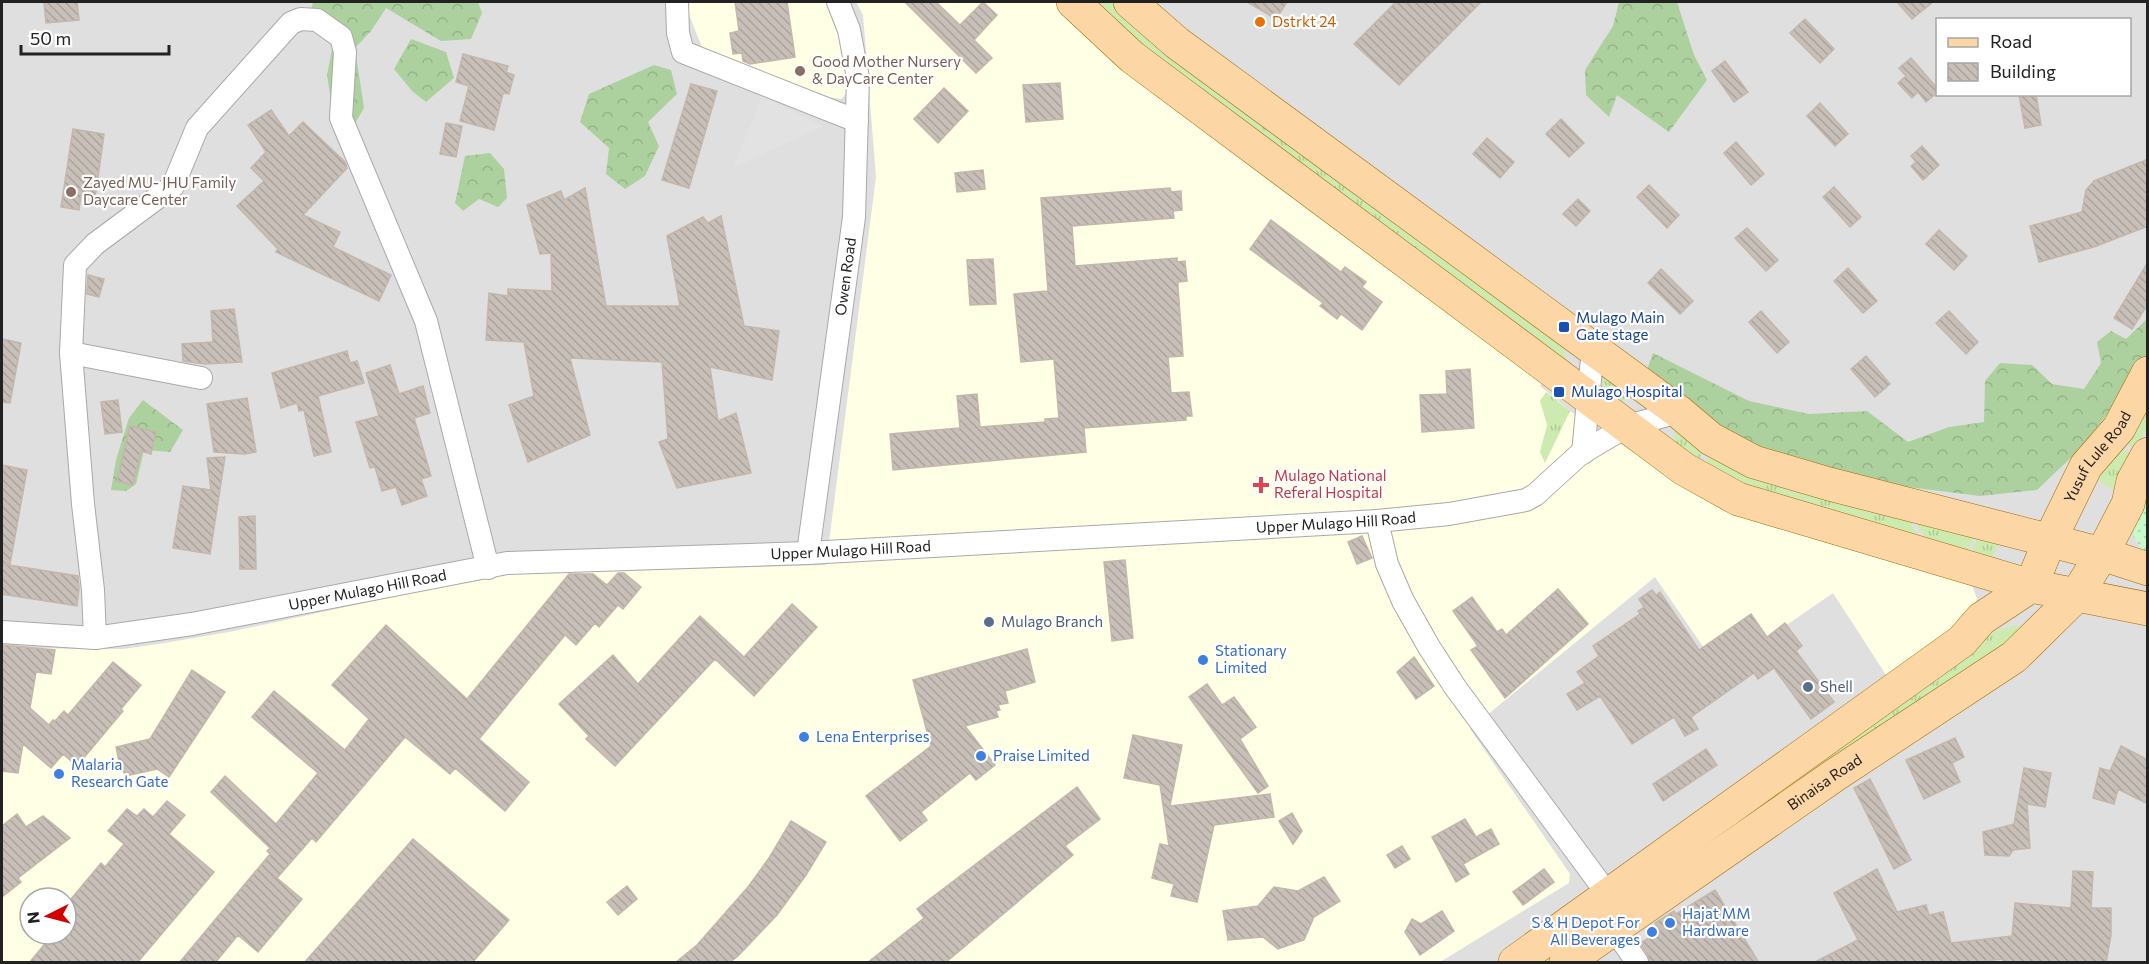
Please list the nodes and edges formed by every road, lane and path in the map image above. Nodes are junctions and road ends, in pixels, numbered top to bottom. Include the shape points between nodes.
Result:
1 (677, 2) edge
2 (838, 2) edge
3 (1073, 2) edge
4 (1130, 2) edge
5 (1177, 43) junction
6 (1157, 76) junction
7 (857, 121) junction
8 (1593, 348) junction
9 (71, 353) junction
10 (2148, 373) edge
11 (201, 378) dead end
12 (1588, 397) junction
13 (1679, 412) junction
14 (1627, 426) junction
15 (1582, 453) junction
16 (2148, 454) edge
17 (1377, 521) junction
18 (2049, 542) junction
19 (808, 553) junction
20 (2102, 554) junction
21 (488, 568) junction
22 (2148, 568) edge
23 (2031, 586) junction
24 (2076, 596) junction
25 (2148, 609) edge
26 (2, 632) edge
27 (94, 638) junction
28 (1609, 896) junction
29 (1614, 930) junction
30 (1515, 963) edge
31 (1566, 963) edge
32 (1637, 963) edge

1 - 7 street via 678,33 684,52
2 - 7 street, Owen Road via 849,30 858,78
3 - 6 main road
4 - 5 main road
5 - 6 main road
5 - 8 main road
6 - 12 main road
7 - 19 street, Owen Road via 854,217
8 - 12 street
8 - 13 main road
9 - 11 street
9 - 21 street via 75,265 95,244 173,186 197,128 291,23 317,20 340,36 345,52 342,118 426,321
9 - 27 street
10 - 18 main road, Yusuf Lule Road via 2119,428 2086,466
12 - 14 main road
12 - 15 street
13 - 14 street, Upper Mulago Hill Road
13 - 18 main road via 1711,440 1754,462
14 - 15 street, Upper Mulago Hill Road
14 - 23 main road via 1684,469 1738,499
15 - 17 street, Upper Mulago Hill Road via 1526,500 1449,514
16 - 20 main road
17 - 19 street, Upper Mulago Hill Road
17 - 28 street via 1391,573 1429,647
18 - 20 main road
18 - 23 main road, Yusuf Lule Road
19 - 21 street, Upper Mulago Hill Road via 507,563
20 - 22 main road
20 - 24 main road
21 - 27 street, Upper Mulago Hill Road via 192,624
23 - 24 main road
23 - 28 main road via 1981,619 1962,640
24 - 25 main road
24 - 29 main road, Binaisa Road via 2014,657 1909,725
26 - 27 street, Upper Mulago Hill Road
28 - 30 main road
29 - 31 main road, Binaisa Road
29 - 32 street

